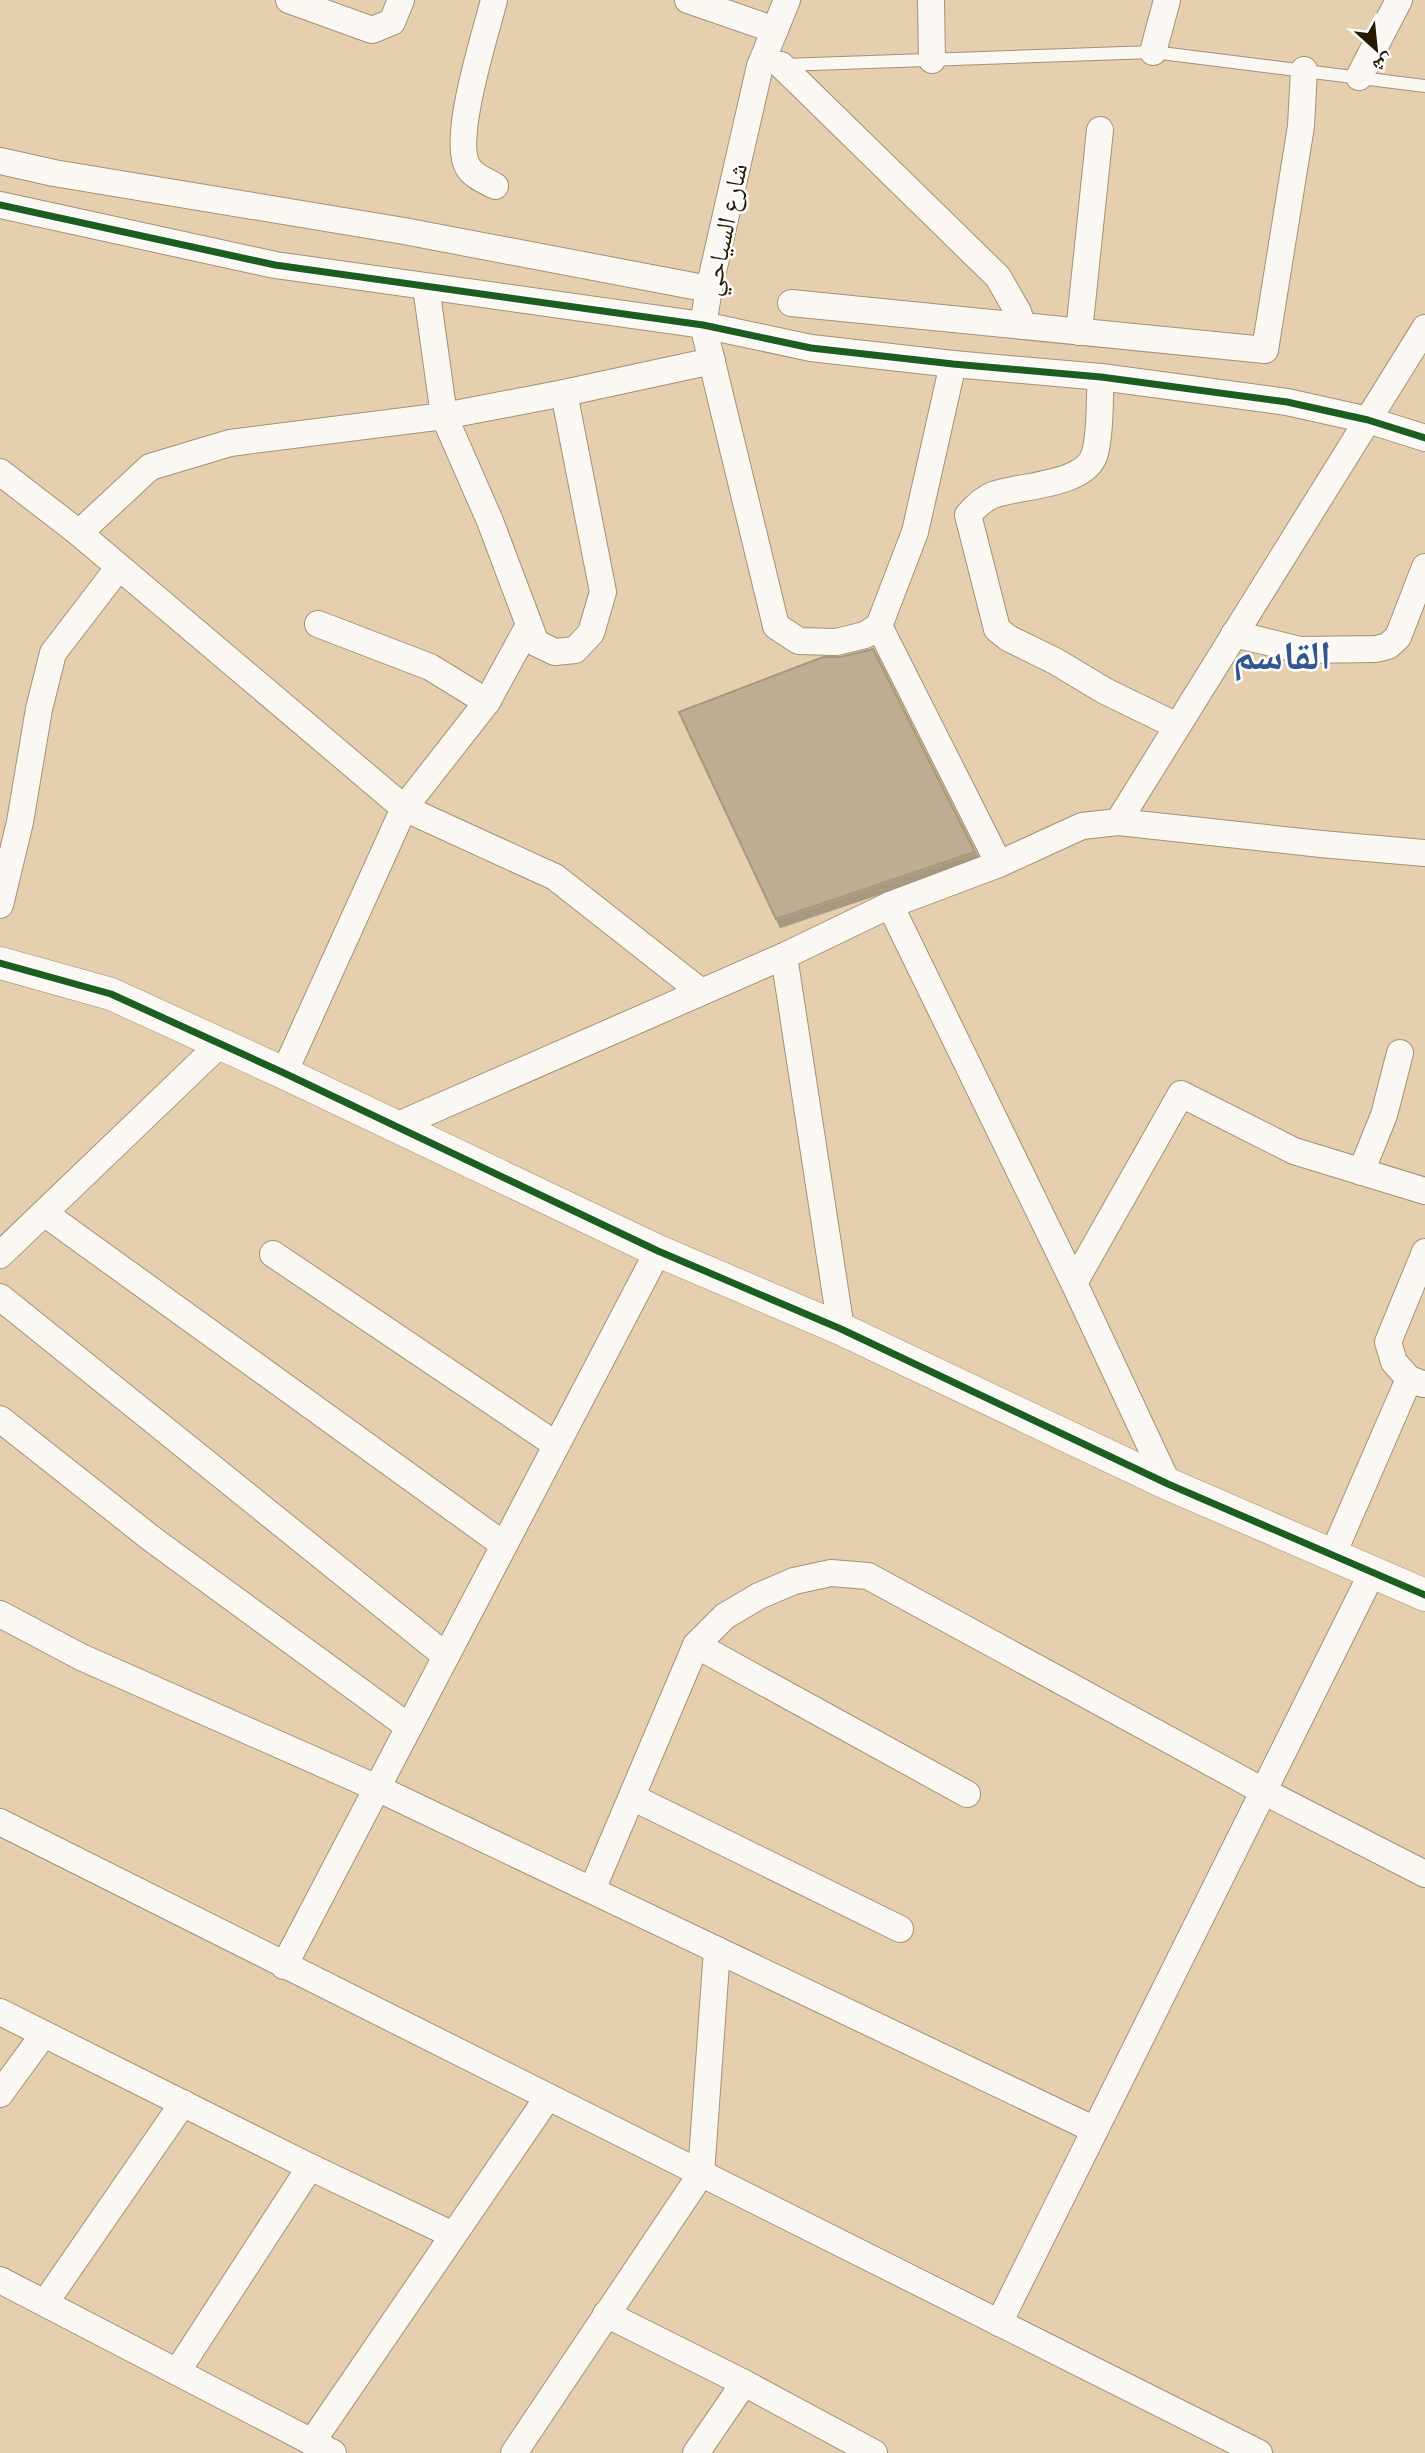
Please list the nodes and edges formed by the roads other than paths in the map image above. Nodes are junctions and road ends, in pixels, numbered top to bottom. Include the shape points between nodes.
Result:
1 (289, 0) edge
2 (401, 0) edge
3 (494, 0) edge
4 (688, 0) edge
5 (787, 0) edge
6 (931, 0) edge
7 (1167, 0) edge
8 (1399, 0) edge
9 (775, 30) junction
10 (1153, 52) junction
11 (932, 60) junction
12 (770, 65) junction
13 (1304, 70) junction
14 (1359, 77) junction
15 (1425, 86) edge
16 (1100, 130) dead end
17 (0, 161) edge
18 (495, 186) dead end
19 (0, 205) edge
20 (426, 287) junction
21 (709, 289) junction
22 (791, 303) dead end
23 (703, 325) junction
24 (1023, 326) junction
25 (1425, 328) edge
26 (1079, 332) junction
27 (712, 361) junction
28 (953, 364) junction
29 (1101, 377) junction
30 (564, 393) junction
31 (444, 416) junction
32 (1368, 420) junction
33 (1425, 438) edge
34 (0, 472) edge
35 (79, 533) junction
36 (119, 567) junction
37 (1425, 567) edge
38 (318, 624) dead end
39 (528, 626) junction
40 (879, 626) junction
41 (1234, 634) junction
42 (487, 702) junction
43 (1177, 726) junction
44 (404, 808) junction
45 (1118, 822) junction
46 (1425, 853) edge
47 (999, 864) junction
48 (0, 905) edge
49 (890, 905) junction
50 (784, 956) junction
51 (0, 963) edge
52 (700, 991) junction
53 (221, 1043) junction
54 (1400, 1053) dead end
55 (284, 1073) junction
56 (396, 1126) junction
57 (1361, 1172) junction
58 (1425, 1191) edge
59 (44, 1213) junction
60 (658, 1251) junction
61 (1425, 1252) edge
62 (273, 1254) dead end
63 (0, 1255) edge
64 (1074, 1283) junction
65 (0, 1297) edge
66 (841, 1329) junction
67 (1417, 1382) edge
68 (0, 1419) edge
69 (555, 1444) junction
70 (1168, 1484) junction
71 (504, 1545) junction
72 (1333, 1554) junction
73 (1373, 1571) junction
74 (1424, 1594) edge
75 (0, 1614) edge
76 (696, 1644) junction
77 (446, 1657) junction
78 (409, 1727) junction
79 (377, 1788) junction
80 (1263, 1791) junction
81 (967, 1794) dead end
82 (632, 1797) junction
83 (0, 1822) edge
84 (1425, 1874) edge
85 (592, 1890) junction
86 (900, 1929) dead end
87 (717, 1950) junction
88 (284, 1966) junction
89 (0, 2012) edge
90 (43, 2035) junction
91 (0, 2094) edge
92 (548, 2097) junction
93 (183, 2103) junction
94 (1095, 2130) junction
95 (310, 2167) junction
96 (701, 2174) junction
97 (453, 2235) junction
98 (0, 2280) edge
99 (45, 2304) junction
100 (606, 2315) junction
101 (999, 2323) junction
102 (177, 2372) junction
103 (744, 2384) junction
104 (322, 2448) edge
105 (1246, 2450) edge
106 (514, 2453) edge
107 (696, 2453) edge
108 (874, 2453) edge

1 - 2 street via 372,30 392,22
3 - 18 street via 464,120 464,152 467,167
4 - 9 street
5 - 9 street, شارع السياحي
6 - 11 street
7 - 10 street
8 - 14 street
9 - 12 street, شارع السياحي
10 - 11 lane
10 - 13 lane
11 - 12 lane
12 - 21 street, شارع السياحي
12 - 24 street via 998,277
13 - 14 lane
13 - 26 street via 1301,126 1265,350
14 - 15 lane
16 - 26 street
17 - 21 street
19 - 20 street via 275,265
20 - 23 street
20 - 31 street
21 - 23 street, شارع السياحي
22 - 24 street
23 - 27 street, شارع السياحي
23 - 28 street via 811,348
24 - 26 street
25 - 32 street
27 - 30 street
27 - 40 street, شارع السياحي via 776,626 799,641 836,642 865,635
28 - 29 street
28 - 40 street via 915,532
29 - 32 street via 1287,401
29 - 43 street via 1095,456 1086,468 1066,479 993,495 968,515 997,629
30 - 31 street
30 - 39 street via 603,592 591,634 575,650 555,652 536,643
31 - 35 street via 230,443 150,467
31 - 39 street
32 - 33 street
32 - 41 street
34 - 35 street
35 - 36 street
36 - 44 street
36 - 48 street via 53,653
37 - 41 street via 1398,636 1388,646 1300,650
38 - 42 street via 430,667
39 - 42 street
40 - 47 street
41 - 43 street
42 - 44 street
43 - 45 street
44 - 52 street via 555,877
44 - 55 street
45 - 46 street
45 - 47 street via 1082,826
47 - 49 street
49 - 50 street
49 - 64 street
50 - 52 street
50 - 66 street
51 - 53 street via 111,994
52 - 56 street
53 - 55 street
53 - 59 street
54 - 57 street via 1384,1115
55 - 56 street
56 - 60 street
57 - 58 street
57 - 64 street via 1294,1152 1181,1094
59 - 63 street
59 - 71 street
60 - 66 street
60 - 69 street
61 - 67 street via 1388,1342 1394,1362
62 - 69 street
64 - 70 street
65 - 77 street
66 - 70 street
67 - 72 street
68 - 78 street via 152,1539
69 - 71 street
70 - 72 street
71 - 77 street
72 - 73 street
73 - 74 street
73 - 80 street
75 - 79 street via 81,1657
76 - 80 street via 725,1616 794,1581 831,1573 868,1576
76 - 81 street
76 - 82 street
77 - 78 street
78 - 79 street
79 - 85 street
79 - 88 street
80 - 84 street
80 - 94 street
82 - 85 street
82 - 86 street
83 - 88 street
85 - 87 street
87 - 94 street
87 - 96 street
88 - 92 street
89 - 90 street
90 - 91 street
90 - 93 street
92 - 96 street
92 - 97 street
93 - 95 street
93 - 99 street
94 - 101 street
95 - 97 street
95 - 102 street
96 - 100 street
96 - 101 street
97 - 104 street
98 - 99 street
99 - 102 street
100 - 103 street
100 - 106 street
101 - 105 street
102 - 104 street
103 - 107 street
103 - 108 street

